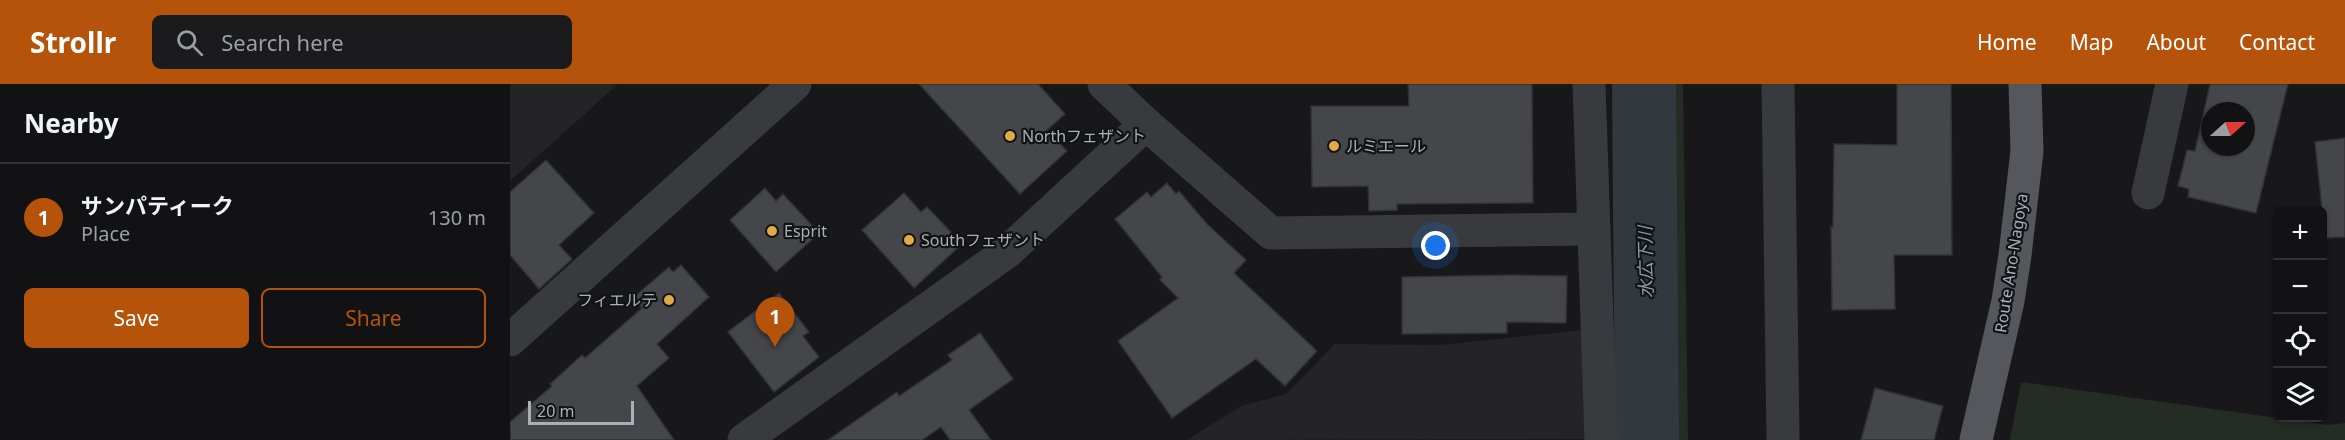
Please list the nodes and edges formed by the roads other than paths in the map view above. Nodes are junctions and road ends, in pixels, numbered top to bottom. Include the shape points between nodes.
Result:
1 (795, 84) edge
2 (1104, 84) edge
3 (1589, 84) edge
4 (1778, 84) edge
5 (2025, 84) edge
6 (2172, 84) edge
7 (1146, 124) junction
8 (2148, 193) dead end
9 (1594, 229) junction
10 (510, 340) edge
11 (744, 440) edge
12 (1601, 440) edge
13 (1784, 440) edge
14 (1976, 440) edge

1 - 10 street
2 - 7 street
3 - 9 street
4 - 13 street
5 - 14 main road, Route Ano-Nagoya via 2027,151 2015,255
6 - 8 street
7 - 9 street via 1271,233
7 - 11 street via 1007,252
9 - 12 street

